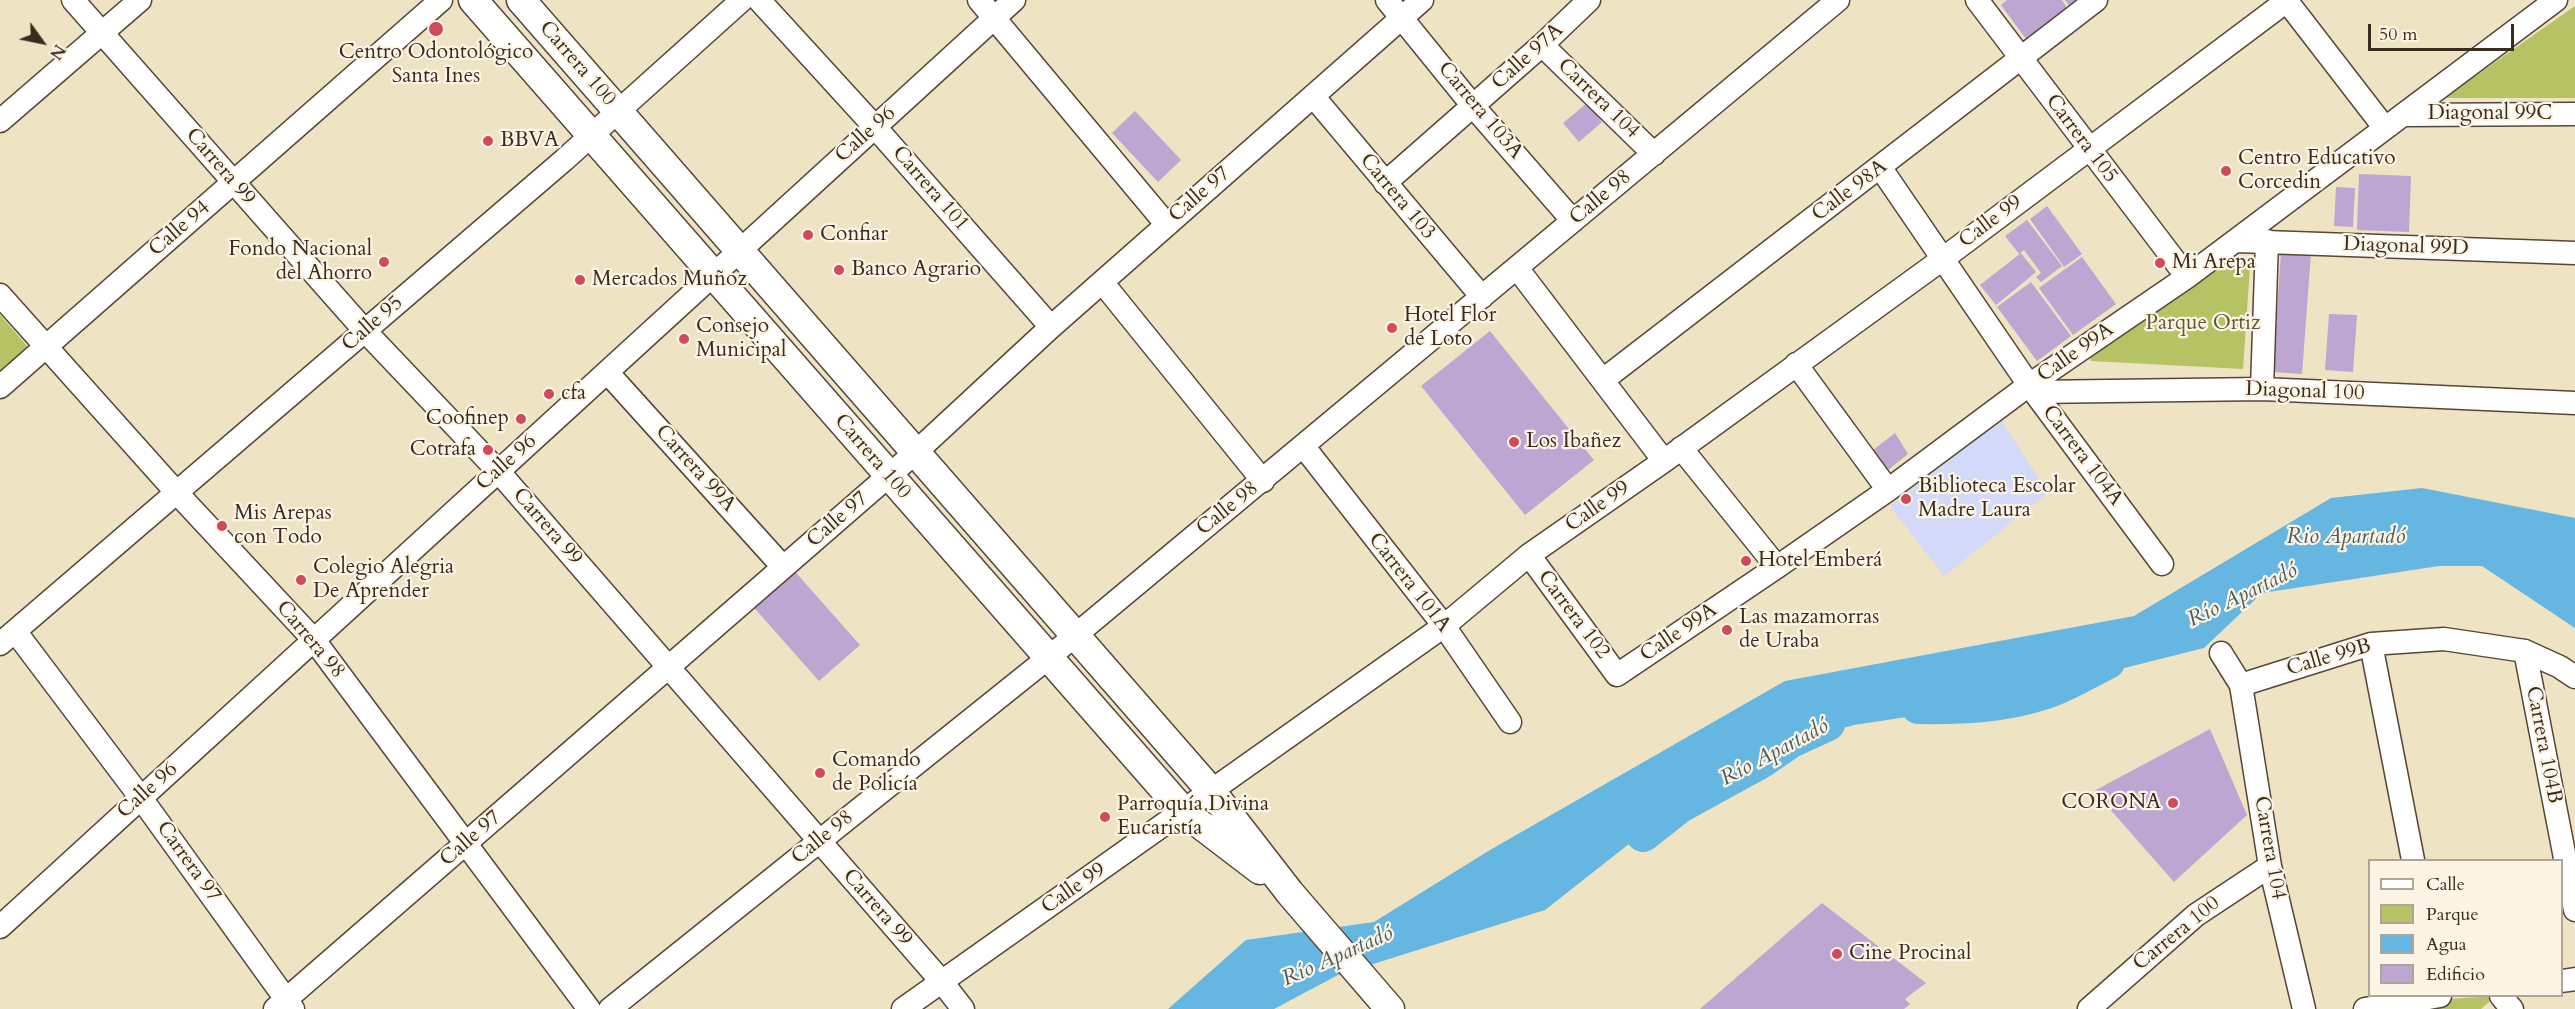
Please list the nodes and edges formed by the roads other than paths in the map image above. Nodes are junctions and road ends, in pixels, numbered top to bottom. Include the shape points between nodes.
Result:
1 (73, 0) edge
2 (140, 0) edge
3 (441, 0) edge
4 (472, 0) edge
5 (521, 0) edge
6 (742, 0) edge
7 (759, 0) edge
8 (979, 0) edge
9 (1014, 0) edge
10 (1387, 0) edge
11 (1422, 0) edge
12 (1589, 0) edge
13 (1838, 0) edge
14 (1977, 0) edge
15 (2096, 0) edge
16 (2287, 0) edge
17 (2556, 0) edge
18 (995, 17) junction
19 (1402, 17) junction
20 (102, 33) junction
21 (1542, 45) junction
22 (2020, 59) junction
23 (1312, 96) junction
24 (1473, 106) junction
25 (617, 111) junction
26 (2575, 114) edge
27 (2404, 115) junction
28 (0, 121) edge
29 (875, 127) junction
30 (2384, 127) junction
31 (591, 136) junction
32 (2089, 150) junction
33 (1654, 154) junction
34 (1880, 167) junction
35 (233, 182) junction
36 (1384, 183) junction
37 (1573, 221) junction
38 (1167, 225) junction
39 (2236, 241) junction
40 (2267, 242) junction
41 (740, 251) junction
42 (2575, 253) edge
43 (1944, 258) junction
44 (1517, 268) junction
45 (713, 275) junction
46 (2187, 277) junction
47 (1102, 282) junction
48 (0, 295) edge
49 (1482, 297) junction
50 (1051, 327) junction
51 (365, 331) junction
52 (47, 346) junction
53 (1796, 364) junction
54 (607, 372) junction
55 (1603, 380) junction
56 (0, 387) edge
57 (2032, 389) junction
58 (2262, 389) junction
59 (2575, 403) edge
60 (1304, 447) junction
61 (916, 452) junction
62 (1672, 455) junction
63 (498, 471) junction
64 (888, 476) junction
65 (1263, 481) junction
66 (1888, 490) junction
67 (177, 493) junction
68 (1529, 555) junction
69 (2162, 564) dead end
70 (783, 567) junction
71 (1777, 567) junction
72 (1444, 626) junction
73 (1075, 635) junction
74 (8, 638) edge
75 (314, 640) junction
76 (2371, 644) junction
77 (2525, 651) junction
78 (2221, 653) dead end
79 (1048, 657) junction
80 (669, 666) junction
81 (1617, 675) joint
82 (2575, 677) edge
83 (2241, 685) junction
84 (1510, 722) dead end
85 (1211, 791) junction
86 (141, 798) junction
87 (1184, 812) junction
88 (819, 842) junction
89 (467, 843) junction
90 (2413, 859) edge
91 (2270, 866) junction
92 (1290, 893) junction
93 (2575, 910) edge
94 (0, 927) edge
95 (942, 982) junction
96 (2433, 997) edge
97 (2502, 997) edge
98 (285, 1006) edge
99 (589, 1009) edge
100 (610, 1009) edge
101 (903, 1009) edge
102 (963, 1009) edge
103 (1390, 1009) edge
104 (2089, 1009) edge
105 (2304, 1009) edge
106 (2366, 1009) edge
107 (2512, 1009) edge

1 - 20 street, Carrera 99
2 - 20 street
3 - 35 street, Calle 94
4 - 31 main road, Carrera 100
5 - 25 main road, Carrera 100
6 - 25 street, Calle 95
7 - 29 street, Carrera 101
8 - 18 street
9 - 18 street, Calle 96
10 - 19 street, Carrera 103A
11 - 19 street, Calle 97
12 - 21 street, Calle 97A
13 - 33 street, Calle 98
14 - 22 street, Carrera 105
15 - 22 street, Calle 98A
16 - 30 street
16 - 32 street, Calle 99
17 - 27 street, Calle 99A
18 - 29 street, Calle 96
18 - 38 street
19 - 23 street, Calle 97
19 - 24 street, Carrera 103A
20 - 28 street
20 - 35 street, Carrera 99
21 - 24 street, Calle 97A
21 - 33 street, Carrera 104
22 - 32 street, Carrera 105
22 - 34 street, Calle 98A
23 - 36 street, Carrera 103
23 - 38 street, Calle 97
24 - 36 street, Calle 97A
24 - 37 street, Carrera 103A
25 - 31 street, Calle 95
25 - 41 main road, Carrera 100
26 - 27 street, Diagonal 99C
27 - 30 street, Calle 99A
29 - 41 street, Calle 96
29 - 50 street, Carrera 101
30 - 39 street, Calle 99A
31 - 45 main road, Carrera 100
31 - 51 street, Calle 95
32 - 43 street, Calle 99
32 - 46 street, Carrera 105
33 - 37 street, Calle 98
34 - 43 street, Carrera 104A
34 - 55 street, Calle 98A
35 - 51 street, Carrera 99
35 - 52 street, Calle 94
36 - 49 street, Carrera 103
37 - 44 street, Calle 98
38 - 47 street, Calle 97
39 - 40 street, Diagonal 99D
39 - 46 street, Calle 99A
40 - 42 street, Diagonal 99D
40 - 58 street
41 - 45 street, Calle 96
41 - 61 main road, Carrera 100
43 - 53 street, Calle 99
43 - 57 street, Carrera 104A
44 - 49 street, Calle 98
44 - 55 street
45 - 54 street, Calle 96
45 - 64 main road, Carrera 100
46 - 57 street, Calle 99A
47 - 50 street, Calle 97
47 - 65 street
48 - 52 street, Carrera 98
49 - 60 street, Calle 98
50 - 61 street, Calle 97
51 - 63 street, Carrera 99
51 - 67 street, Calle 95
52 - 56 street, Calle 94
52 - 67 street, Carrera 98
53 - 62 street, Calle 99
53 - 66 street
54 - 63 street, Calle 96
54 - 70 street, Carrera 99A
55 - 62 street
57 - 58 street, Diagonal 100
57 - 66 street, Calle 99A
57 - 69 street, Carrera 104A
58 - 59 street, Diagonal 100
60 - 65 street, Calle 98
60 - 72 street, Carrera 101A
61 - 64 street, Calle 97
61 - 73 main road, Carrera 100
62 - 68 street, Calle 99
62 - 71 street
63 - 75 street, Calle 96
63 - 80 street, Carrera 99
64 - 70 street, Calle 97
64 - 79 main road, Carrera 100
65 - 73 street, Calle 98
66 - 71 street, Calle 99A
67 - 74 street, Calle 95
67 - 75 street, Carrera 98
68 - 72 street, Calle 99
68 - 81 street, Carrera 102
70 - 80 street, Calle 97
71 - 81 street, Calle 99A
72 - 84 street, Carrera 101A
72 - 85 street, Calle 99
73 - 79 street, Calle 98
73 - 85 main road, Carrera 100
74 - 86 street, Carrera 97
75 - 86 street, Calle 96
75 - 89 street, Carrera 98
76 - 77 street, Calle 99B via 2444,639
76 - 83 street, Calle 99B
76 - 90 street
77 - 82 street
77 - 93 street, Carrera 104B
78 - 83 street
79 - 87 main road, Carrera 100
79 - 88 street, Calle 98
80 - 88 street, Carrera 99
80 - 89 street, Calle 97
83 - 91 street, Carrera 104
85 - 87 street, Calle 99
85 - 92 main road, Carrera 100
86 - 94 street, Calle 96
86 - 98 street, Carrera 97
87 - 92 main road, Carrera 100
87 - 95 street, Calle 99
88 - 95 street, Carrera 99
88 - 100 street, Calle 98
89 - 98 street, Calle 97
89 - 99 street, Carrera 98
91 - 104 street, Carrera 100 via 2196,915
91 - 105 street, Carrera 104
92 - 103 main road, Carrera 100
95 - 101 street, Calle 99
95 - 102 street, Carrera 99
96 - 106 street
97 - 107 street

